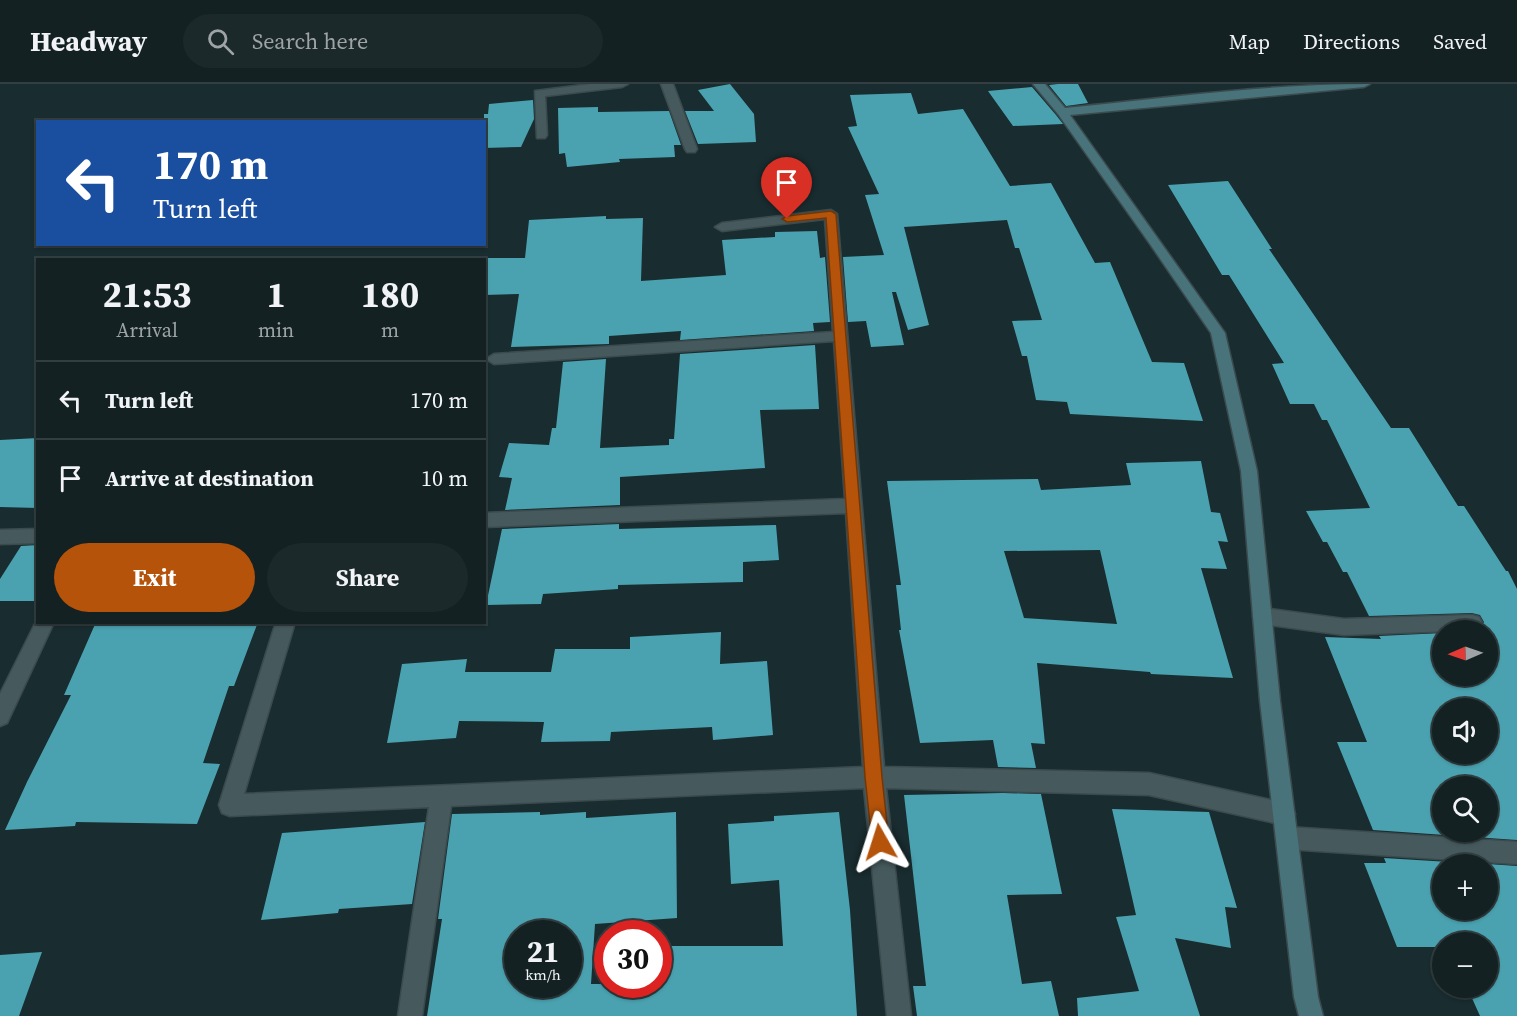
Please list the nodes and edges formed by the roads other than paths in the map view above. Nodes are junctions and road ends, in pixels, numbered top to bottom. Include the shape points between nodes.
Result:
1 (622, 84) edge
2 (667, 84) edge
3 (1039, 84) edge
4 (1364, 84) edge
5 (1277, 87) edge
6 (1062, 112) junction
7 (541, 135) dead end
8 (691, 149) dead end
9 (722, 227) dead end
10 (841, 336) junction
11 (494, 359) dead end
12 (854, 506) junction
13 (486, 520) edge
14 (36, 536) edge
15 (0, 537) edge
16 (1262, 616) junction
17 (44, 624) edge
18 (285, 624) edge
19 (1432, 624) edge
20 (0, 716) edge
21 (873, 777) junction
22 (442, 796) junction
23 (1284, 814) junction
24 (1287, 838) junction
25 (1517, 853) edge
26 (1308, 1010) edge
27 (410, 1016) edge
28 (899, 1016) edge

1 - 7 street via 538,93
2 - 8 street
3 - 6 street
4 - 5 street
5 - 6 street
6 - 16 street via 1218,333 1249,471
9 - 10 street via 831,214
10 - 11 street
10 - 12 street
12 - 13 street
12 - 21 street
14 - 15 street
16 - 19 street via 1344,627
16 - 23 street
17 - 20 street
18 - 22 street via 230,805
21 - 22 street
21 - 23 street via 1149,784
21 - 28 street
22 - 27 street
23 - 24 street
24 - 25 street
24 - 26 street

